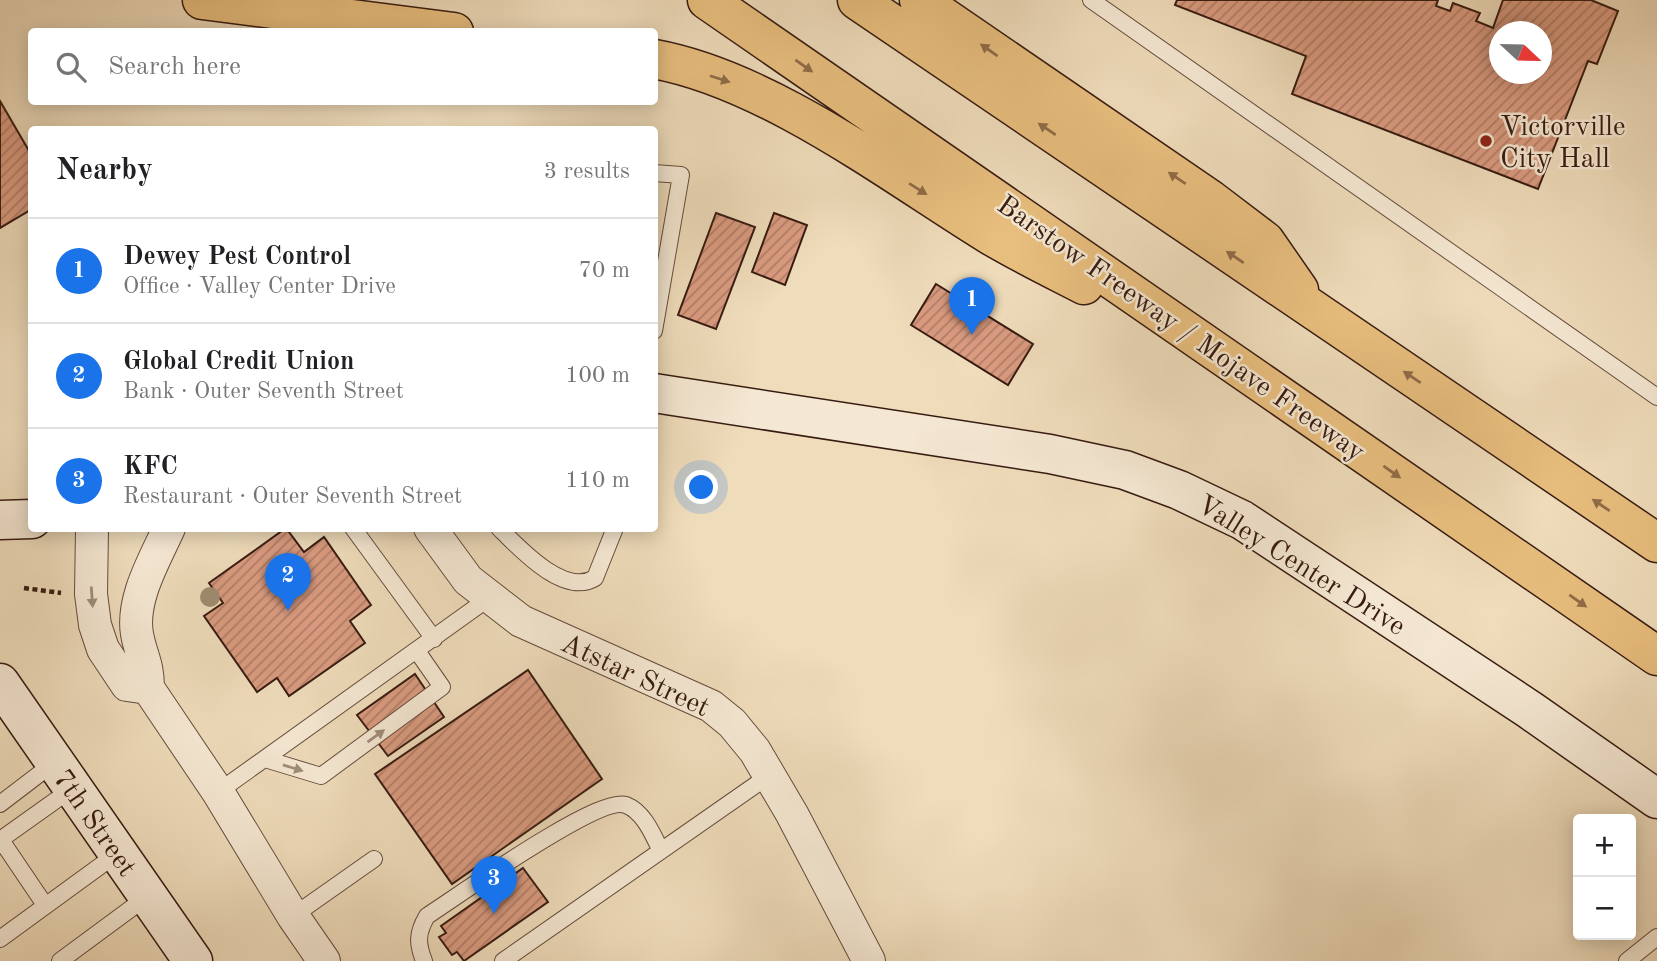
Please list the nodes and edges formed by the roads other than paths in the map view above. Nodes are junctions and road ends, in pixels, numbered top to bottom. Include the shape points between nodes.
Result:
1 (202, 0) edge
2 (707, 0) edge
3 (857, 0) edge
4 (919, 0) edge
5 (1091, 0) edge
6 (422, 28) edge
7 (658, 60) edge
8 (658, 173) edge
9 (658, 308) edge
10 (1312, 309) junction
11 (1255, 377) junction
12 (658, 394) edge
13 (1657, 397) edge
14 (0, 520) edge
15 (28, 520) edge
16 (93, 532) edge
17 (167, 532) edge
18 (356, 532) edge
19 (433, 532) edge
20 (503, 532) edge
21 (613, 532) edge
22 (1657, 543) edge
23 (489, 598) junction
24 (434, 639) junction
25 (417, 651) junction
26 (1657, 656) edge
27 (0, 682) edge
28 (148, 688) junction
29 (265, 759) junction
30 (64, 775) junction
31 (767, 777) junction
32 (218, 792) junction
33 (1657, 799) edge
34 (0, 804) edge
35 (1, 840) edge
36 (661, 851) junction
37 (118, 853) junction
38 (374, 859) dead end
39 (148, 896) junction
40 (45, 905) junction
41 (292, 916) junction
42 (1657, 937) edge
43 (0, 939) edge
44 (60, 961) edge
45 (193, 961) edge
46 (324, 961) edge
47 (424, 961) edge
48 (503, 961) edge
49 (869, 961) edge
50 (1627, 961) edge

1 - 6 highway
2 -> 11 highway, Barstow Freeway / Mojave Freeway
10 -> 3 highway
10 -> 4 highway via 1265,241
5 - 13 lane
7 -> 11 highway via 732,83 833,135 993,236
8 - 9 lane via 681,175
22 -> 10 highway
11 -> 26 highway, Barstow Freeway / Mojave Freeway
12 - 33 street, Valley Center Drive via 1050,454 1125,470 1179,490 1263,534
14 - 15 street
16 -> 28 street via 91,594 103,649 127,685
17 - 28 street via 136,616
18 - 24 lane
19 - 23 street, Atstar Street via 468,580
20 - 21 lane via 544,570 589,582 595,578
23 - 24 lane
23 - 31 street, Atstar Street via 521,621 711,706 755,751
24 - 25 lane
25 - 29 lane
29 -> 25 lane via 321,776 442,687
27 - 30 street, 7th Street
28 - 32 street
29 - 32 lane
30 - 34 lane
30 - 35 lane
30 - 37 street, 7th Street
31 - 36 lane
31 - 49 street, Atstar Street via 792,814
32 - 41 street
35 - 40 lane
36 - 47 lane via 649,825 624,804 595,810 427,916 418,945
36 - 48 lane
37 - 39 street, 7th Street
37 - 40 lane
38 - 41 lane
39 - 44 lane
39 - 45 street, 7th Street
40 - 43 lane
41 - 46 street
42 - 50 lane

